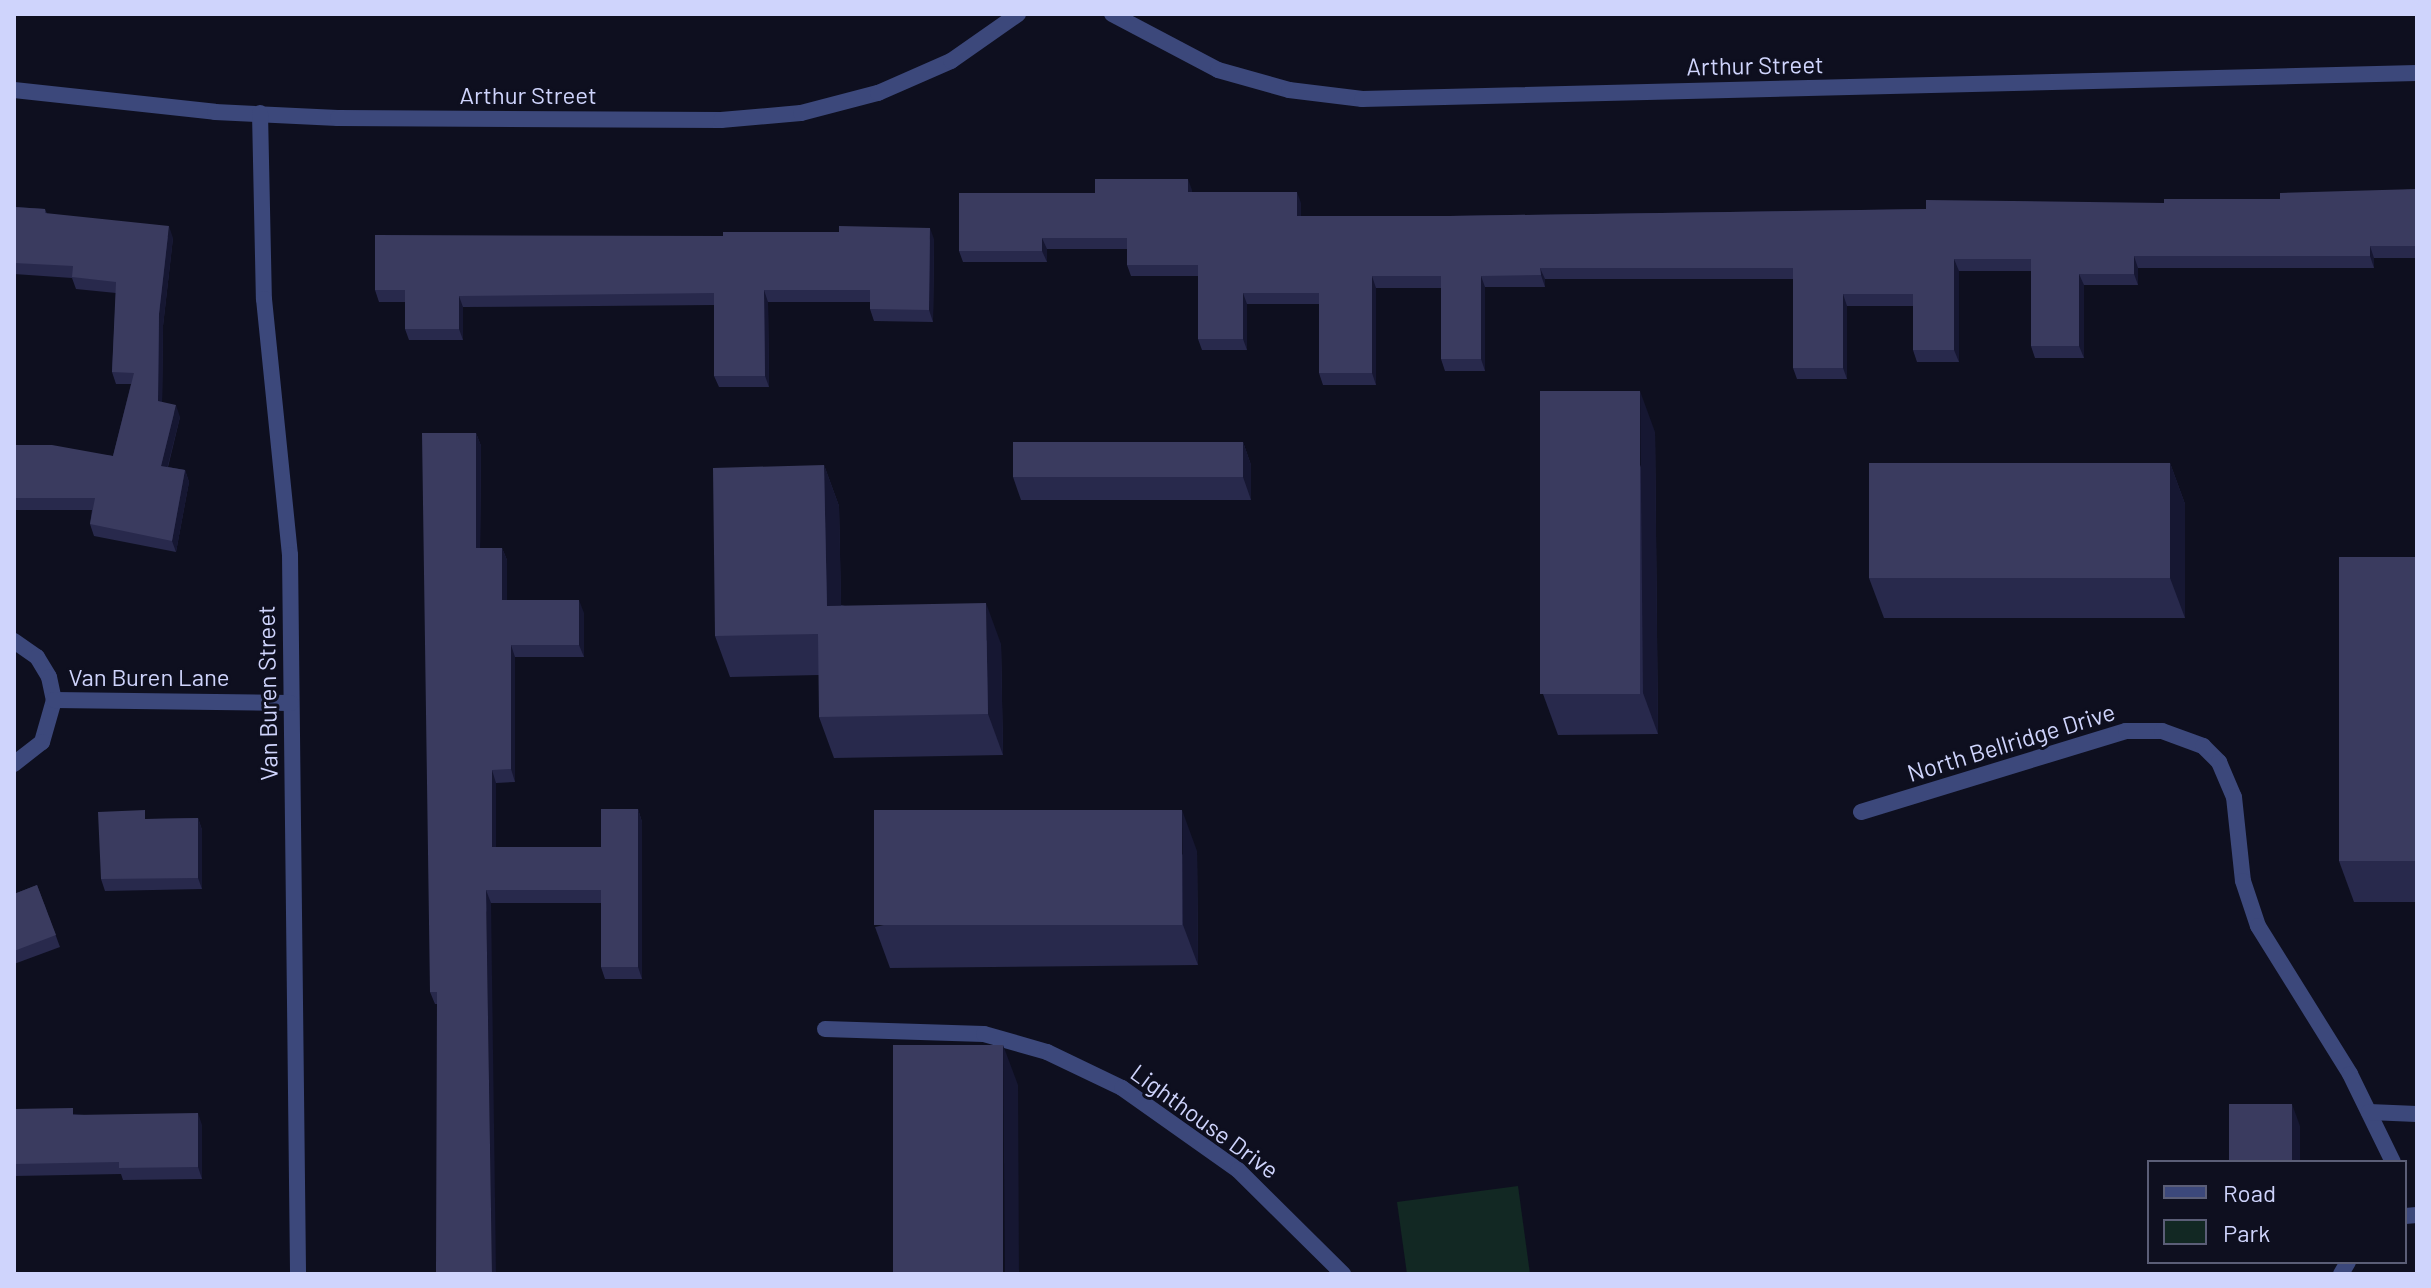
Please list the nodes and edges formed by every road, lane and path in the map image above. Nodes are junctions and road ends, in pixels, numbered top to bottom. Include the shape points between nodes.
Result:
1 (1018, 14) edge
2 (1112, 14) edge
3 (2417, 73) edge
4 (14, 90) edge
5 (260, 113) junction
6 (14, 641) edge
7 (54, 700) junction
8 (291, 703) junction
9 (14, 764) edge
10 (1861, 812) dead end
11 (825, 1029) dead end
12 (2369, 1112) junction
13 (2417, 1114) edge
14 (2391, 1155) edge
15 (298, 1274) edge
16 (1343, 1274) edge

1 - 5 street, Arthur Street via 951,61 878,93 801,113 721,120
2 - 3 street, Arthur Street via 1218,70 1289,90 1362,99
4 - 5 street, Arthur Street
5 - 8 street, Van Buren Street via 264,299 290,555
6 - 7 street, Van Buren Lane via 37,657
7 - 8 street, Van Buren Lane
7 - 9 street, Van Buren Lane via 42,742
8 - 15 street, Van Buren Street
10 - 12 street, North Bellridge Drive via 2126,731 2162,731 2203,746 2219,762 2234,797 2243,881 2258,926
11 - 16 street, Lighthouse Drive via 984,1034 1047,1052 1122,1088 1238,1170
12 - 13 street
12 - 14 street, North Bellridge Drive

